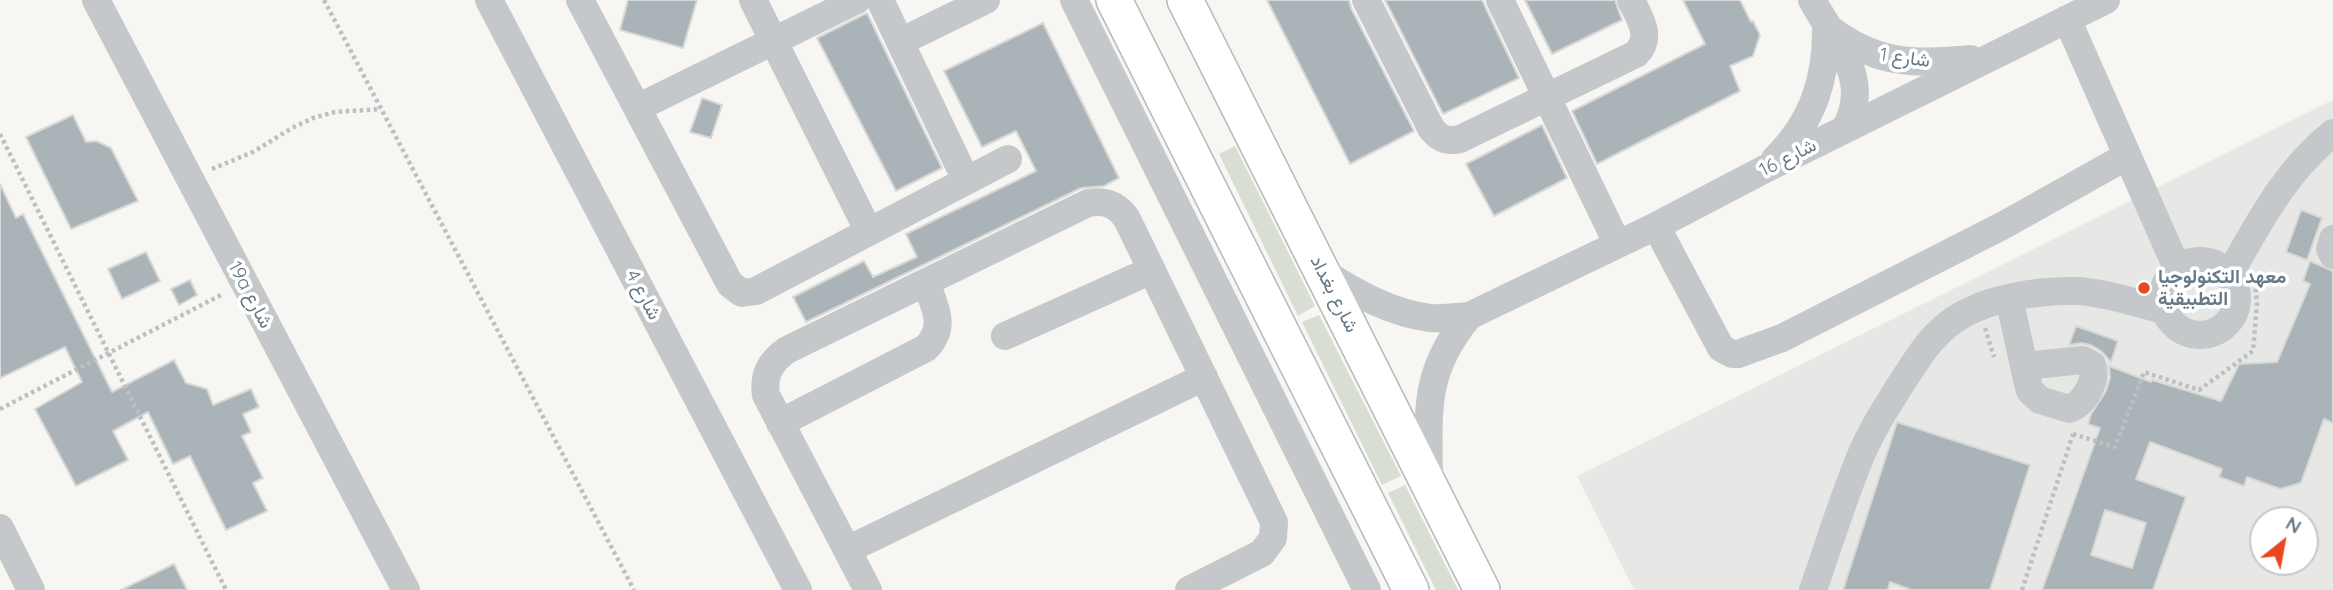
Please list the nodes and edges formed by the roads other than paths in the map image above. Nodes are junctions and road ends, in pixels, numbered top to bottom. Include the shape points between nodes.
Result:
1 (96, 0) edge
2 (489, 0) edge
3 (580, 0) edge
4 (752, 0) edge
5 (857, 0) edge
6 (880, 0) edge
7 (986, 0) edge
8 (1074, 0) edge
9 (1114, 0) edge
10 (1185, 0) edge
11 (1366, 0) edge
12 (1500, 0) edge
13 (1631, 0) edge
14 (1812, 0) edge
15 (2106, 0) edge
16 (2067, 19) junction
17 (1826, 26) junction
18 (773, 41) junction
19 (900, 42) junction
20 (1991, 57) junction
21 (1547, 97) junction
22 (637, 108) junction
23 (1845, 130) junction
24 (2332, 135) edge
25 (2127, 156) junction
26 (1008, 159) dead end
27 (1763, 170) junction
28 (966, 180) junction
29 (1656, 226) junction
30 (869, 232) junction
31 (2333, 239) edge
32 (1617, 243) junction
33 (2333, 256) edge
34 (2177, 268) junction
35 (1152, 270) junction
36 (1323, 272) junction
37 (2242, 274) junction
38 (926, 283) junction
39 (2009, 298) junction
40 (2165, 310) junction
41 (1469, 316) junction
42 (1005, 337) dead end
43 (2025, 366) dead end
44 (1204, 377) junction
45 (780, 423) junction
46 (1429, 484) junction
47 (0, 528) edge
48 (847, 550) junction
49 (32, 590) edge
50 (406, 590) edge
51 (798, 590) edge
52 (868, 590) edge
53 (1189, 590) edge
54 (1367, 590) edge
55 (1410, 590) edge
56 (1482, 590) edge
57 (1813, 590) edge

1 - 50 street, 19a شارع
2 - 51 street, شارع 4
3 - 22 street
4 - 18 street
5 - 18 street
6 - 19 street
7 - 19 street
8 - 54 street
9 - 55 main road
10 - 36 main road, شارع بغداد
11 - 21 street via 1431,128 1443,139 1460,139
12 - 21 street
13 - 21 street via 1646,34 1641,49
14 - 17 street, شارع 1
15 - 16 street, شارع 16
16 - 20 street, شارع 16
16 - 25 street
17 - 20 street, شارع 1 via 1857,48 1893,60 1931,64
17 - 23 street, شارع 1 via 1856,86 1856,102
17 - 27 street, شارع 1 via 1825,65 1815,102 1796,135
18 - 22 street
18 - 30 street
19 - 28 street
20 - 23 street, شارع 16
21 - 32 street
22 - 30 street via 735,290 756,291
23 - 27 street, شارع 16
24 - 37 street via 2302,161 2277,192
25 - 29 street via 2004,225 1782,338 1738,354 1721,348
25 - 34 street
26 - 28 street
27 - 29 street, شارع 16
28 - 30 street
29 - 32 street, شارع 16
31 - 33 street
32 - 41 street, شارع 16
34 - 37 street via 2210,262
34 - 40 street via 2167,280
35 - 38 street via 1122,212 1098,201
35 - 42 street
35 - 44 street
36 - 41 street, شارع 16 via 1402,311 1431,318
36 - 46 main road, شارع بغداد
37 - 40 street via 2230,320 2218,330 2203,335 2187,332 2174,324
38 - 45 street via 939,318 936,337 926,348
38 - 45 street via 778,356 765,384
39 - 40 street via 2080,291
39 - 43 street
39 - 57 street via 1956,318 1914,363 1859,459
41 - 46 street, شارع 16 via 1439,361 1432,386
44 - 48 street
44 - 53 street via 1275,530 1262,553
45 - 48 street
46 - 56 main road, شارع بغداد
47 - 49 street
48 - 52 street

